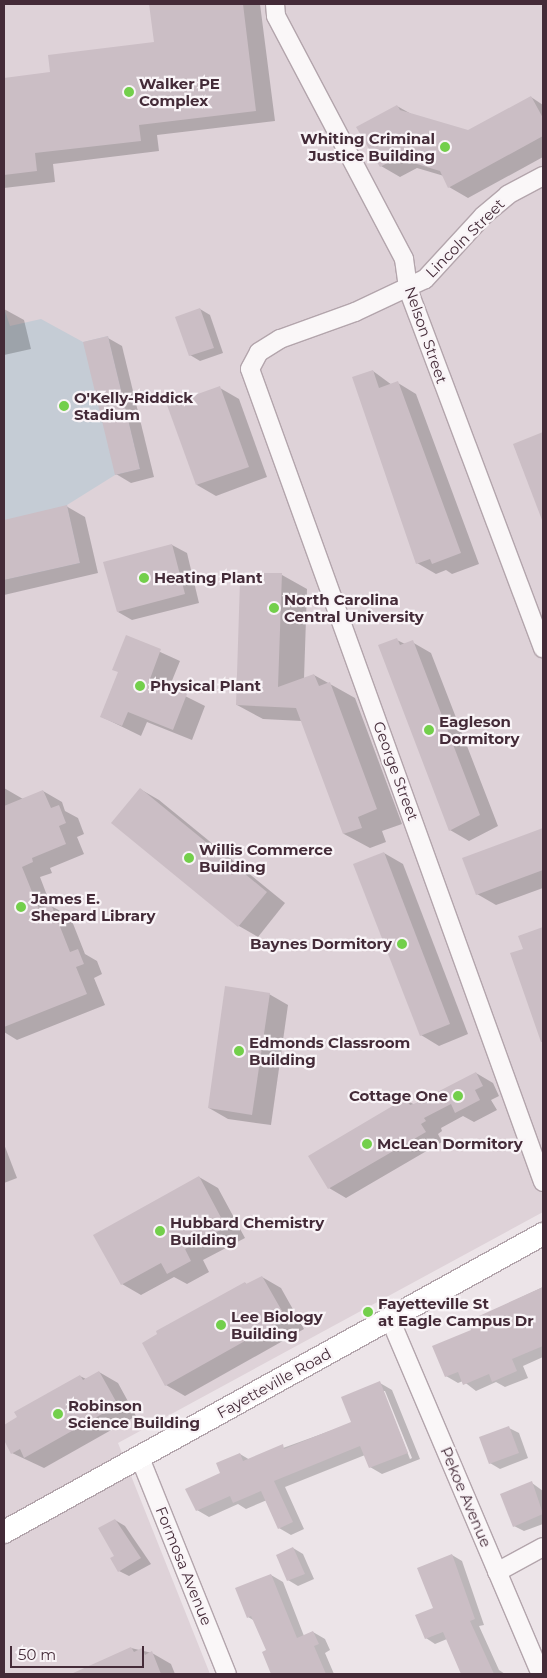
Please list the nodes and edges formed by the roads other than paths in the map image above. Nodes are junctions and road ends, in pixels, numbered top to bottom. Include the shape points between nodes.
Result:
1 (274, 4) edge
2 (543, 176) edge
3 (408, 289) junction
4 (251, 361) joint
5 (543, 650) edge
6 (543, 1182) edge
7 (543, 1234) edge
8 (390, 1319) junction
9 (140, 1458) junction
10 (4, 1532) edge
11 (543, 1547) edge
12 (497, 1572) junction
13 (227, 1674) edge
14 (541, 1674) edge

1 - 3 street, Nelson Street via 276,16 404,259
2 - 3 street, Lincoln Street via 508,195 489,210 445,260 425,279
3 - 4 street, Lincoln Street via 280,339
3 - 5 street, Nelson Street
4 - 6 street, George Street via 252,380 370,696
7 - 8 main road, Fayetteville Road
8 - 9 main road, Fayetteville Road
8 - 12 street, Pekoe Avenue
9 - 10 main road, Fayetteville Road
9 - 13 street, Formosa Avenue
11 - 12 street
12 - 14 street, Pekoe Avenue

